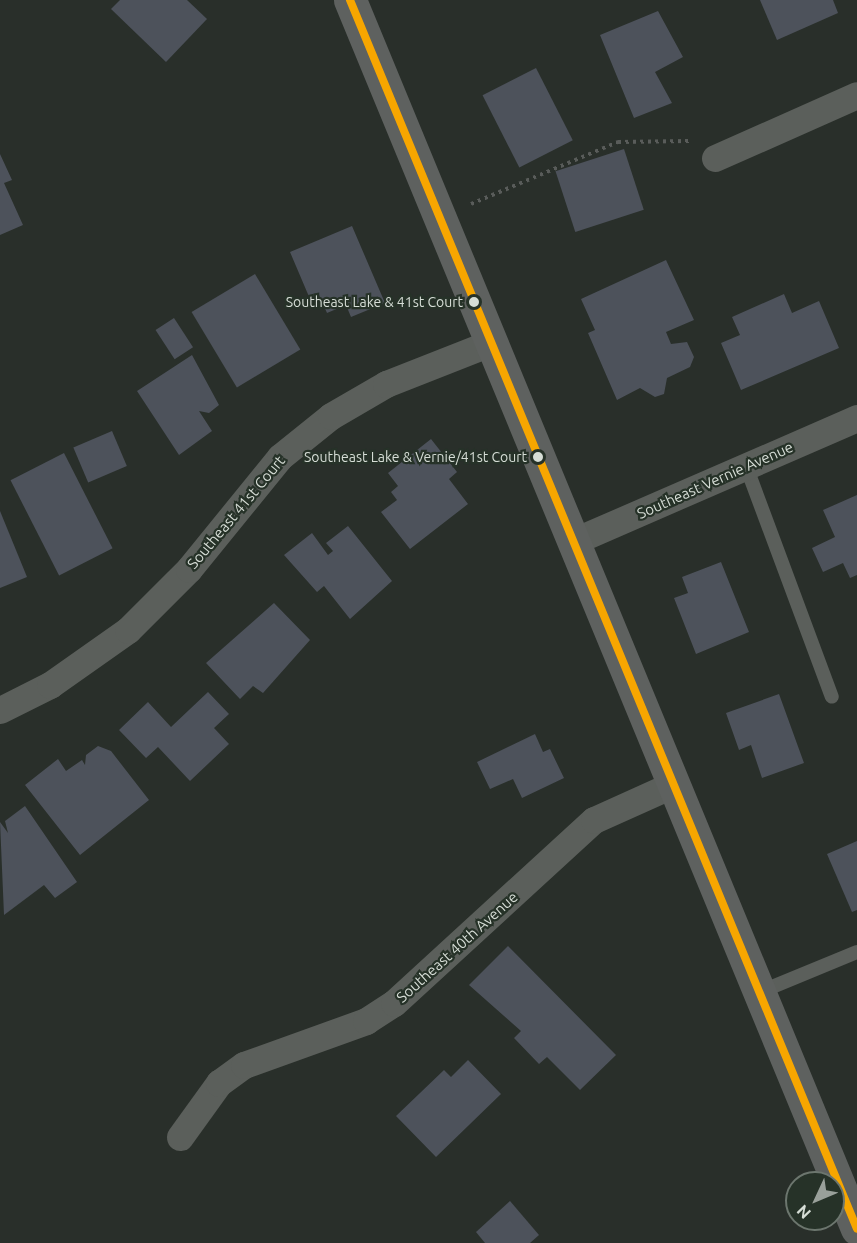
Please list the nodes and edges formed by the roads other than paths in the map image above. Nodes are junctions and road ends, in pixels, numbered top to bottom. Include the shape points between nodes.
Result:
1 (350, 0) edge
2 (857, 95) edge
3 (715, 158) road end
4 (490, 343) junction
5 (857, 418) edge
6 (746, 466) junction
7 (572, 542) junction
8 (832, 697) dead end
9 (0, 710) edge
10 (674, 784) junction
11 (857, 952) edge
12 (760, 992) junction
13 (180, 1137) dead end
14 (857, 1229) edge

1 - 4 main road
2 - 3 street
4 - 7 main road
4 - 9 street, Southeast 41st Court via 386,384 331,416 280,457 189,569 128,630 50,685
5 - 6 street, Southeast Vernie Avenue
6 - 7 street, Southeast Vernie Avenue
6 - 8 lane
7 - 10 main road
10 - 12 main road
10 - 13 street, Southeast 40th Avenue via 594,820 438,967 385,1009 342,1031 264,1054 236,1071 202,1102
11 - 12 lane
12 - 14 main road

